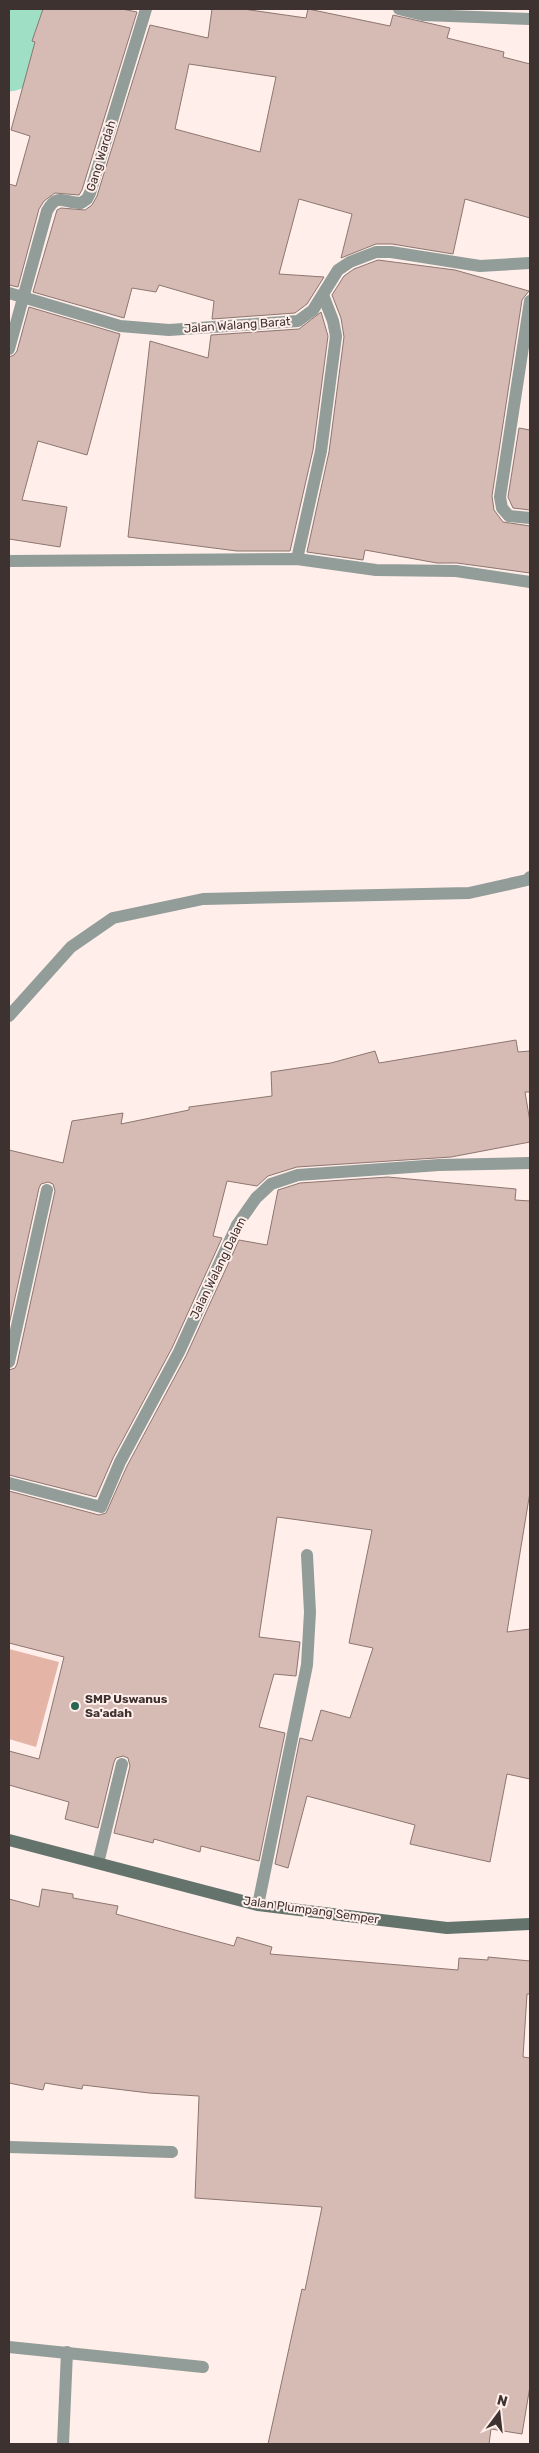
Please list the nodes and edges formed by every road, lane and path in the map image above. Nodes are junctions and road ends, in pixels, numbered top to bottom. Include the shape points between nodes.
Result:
1 (146, 9) edge
2 (399, 9) edge
3 (530, 19) edge
4 (530, 263) edge
5 (9, 293) edge
6 (323, 295) junction
7 (23, 298) junction
8 (530, 302) edge
9 (9, 349) edge
10 (530, 518) edge
11 (297, 558) junction
12 (9, 561) edge
13 (530, 582) edge
14 (530, 877) edge
15 (9, 1016) edge
16 (530, 1163) edge
17 (47, 1190) dead end
18 (9, 1362) edge
19 (9, 1483) edge
20 (307, 1555) dead end
21 (122, 1764) dead end
22 (9, 1840) edge
23 (98, 1863) junction
24 (258, 1905) junction
25 (530, 1924) edge
26 (9, 2147) edge
27 (172, 2152) dead end
28 (9, 2347) edge
29 (67, 2352) junction
30 (203, 2367) dead end
31 (63, 2444) edge

1 - 7 street, Gang Wardah via 90,193 81,203 58,199 52,202
2 - 3 street via 423,15
4 - 6 street, Jalan Walang Barat via 480,266 376,252 338,270
5 - 7 street, Jalan Walang Barat
6 - 7 street, Jalan Walang Barat via 313,310 298,320 169,330 120,326
6 - 11 street via 336,336 321,451
7 - 9 street
8 - 10 street via 500,497 502,508 509,516
11 - 12 street
11 - 13 street via 376,570 456,571
14 - 15 street via 469,893 203,899 113,918 71,947
16 - 19 street, Jalan Walang Dalam via 439,1165 298,1175 271,1184 256,1198 237,1225 179,1352 120,1462 101,1506
17 - 18 street
20 - 24 street via 310,1612 307,1665
21 - 23 street
22 - 23 main road, Jalan Plumpang Semper
23 - 24 main road, Jalan Plumpang Semper
24 - 25 main road, Jalan Plumpang Semper via 447,1928
26 - 27 street
28 - 29 street
29 - 30 street
29 - 31 street

